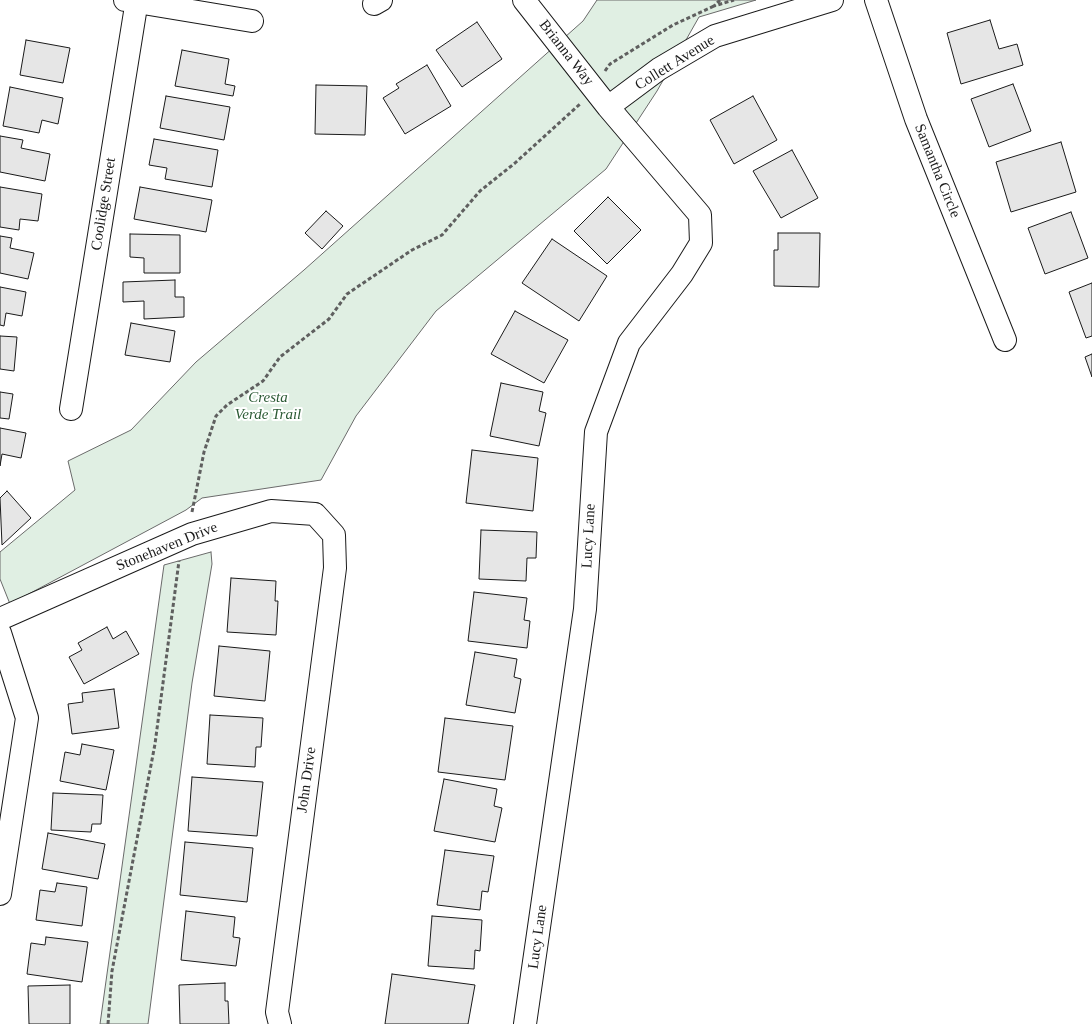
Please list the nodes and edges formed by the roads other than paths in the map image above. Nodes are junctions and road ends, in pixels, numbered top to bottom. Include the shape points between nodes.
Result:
1 (524, 0) edge
2 (832, 0) edge
3 (876, 0) edge
4 (133, 1) edge
5 (252, 21) dead end
6 (608, 107) junction
7 (1005, 340) dead end
8 (71, 409) dead end
9 (334, 535) joint
10 (0, 619) edge
11 (0, 633) edge
12 (0, 894) edge
13 (280, 1024) edge
14 (525, 1024) edge

1 - 6 street, Brianna Way
2 - 6 street, Collett Avenue via 716,36 659,69
3 - 7 street, Samantha Circle via 916,119
4 - 5 street
4 - 8 street, Coolidge Street
6 - 14 street, Lucy Lane via 700,215 701,243 682,274 629,342 596,432 585,609
9 - 10 street, Stonehaven Drive via 314,514 271,511 182,538
9 - 13 street, John Drive via 335,568 277,1012
11 - 12 street via 27,718

